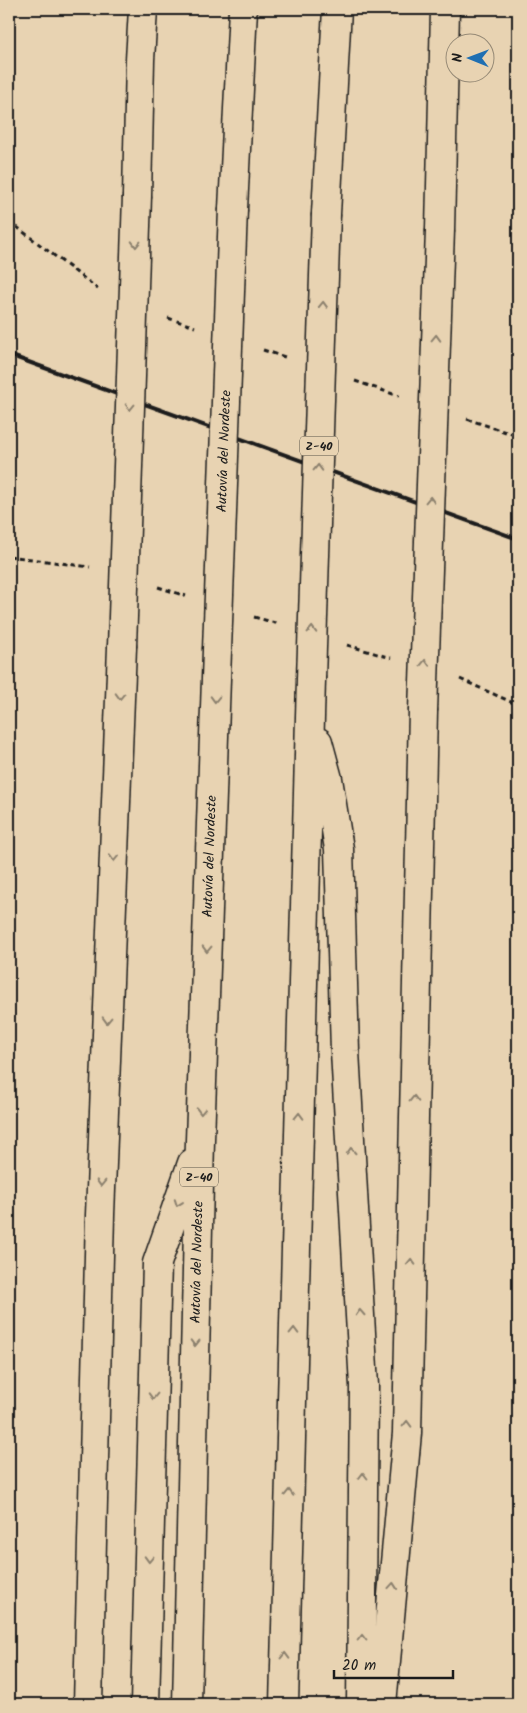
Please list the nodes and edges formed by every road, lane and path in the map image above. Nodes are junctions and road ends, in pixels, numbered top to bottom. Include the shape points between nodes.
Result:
1 (143, 9) edge
2 (243, 9) edge
3 (337, 9) edge
4 (445, 9) edge
5 (9, 556) edge
6 (91, 567) dead end
7 (155, 586) dead end
8 (192, 598) dead end
9 (247, 615) dead end
10 (284, 626) dead end
11 (342, 643) dead end
12 (399, 660) dead end
13 (456, 678) dead end
14 (518, 705) edge
15 (310, 711) junction
16 (200, 1140) junction
17 (88, 1704) edge
18 (144, 1704) edge
19 (187, 1704) edge
20 (284, 1704) edge
21 (361, 1704) edge
22 (382, 1704) edge

1 -> 17 highway, bridge via 100,1215
2 -> 16 highway, Autovía del Nordeste / Z-40, bridge
15 -> 3 highway, Z-40, bridge via 326,214
22 -> 4 highway, bridge via 407,1433 423,711
5 - 6 path
7 - 8 path
9 - 10 path
11 - 12 path
13 - 14 path
20 -> 15 highway, Z-40
21 -> 15 highway via 364,1386 345,1051 339,849 328,778
16 -> 18 highway via 157,1263
16 -> 19 highway, Autovía del Nordeste / Z-40

